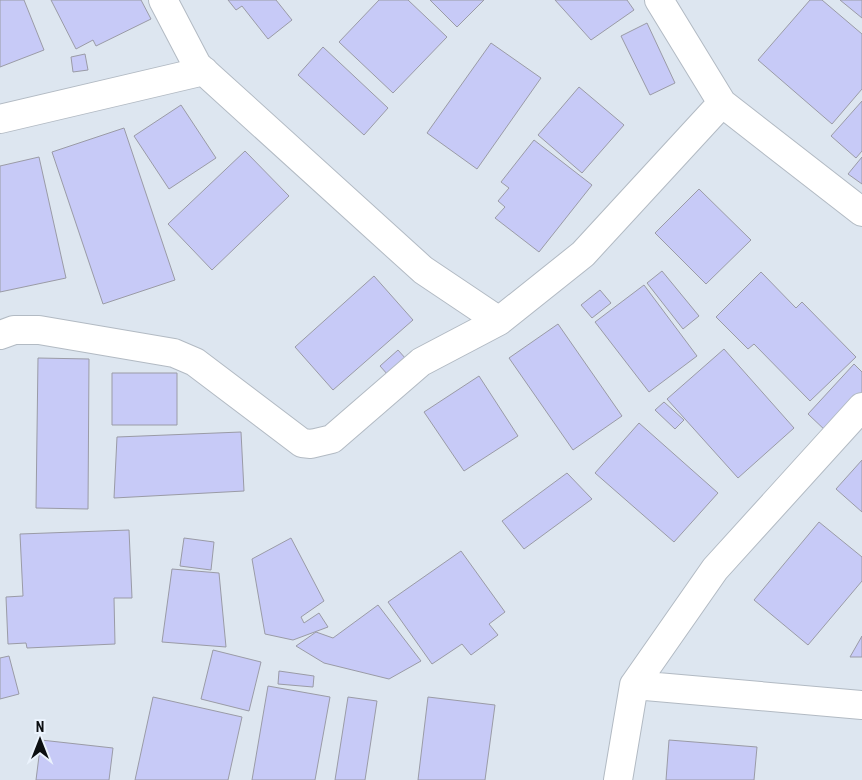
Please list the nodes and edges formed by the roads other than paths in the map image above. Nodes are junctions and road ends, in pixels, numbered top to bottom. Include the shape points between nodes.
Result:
1 (163, 0) edge
2 (659, 0) edge
3 (204, 71) junction
4 (722, 103) junction
5 (0, 119) edge
6 (862, 212) edge
7 (499, 321) junction
8 (0, 335) edge
9 (862, 407) edge
10 (634, 685) junction
11 (862, 706) edge
12 (618, 780) edge

1 - 3 street via 197,65
2 - 4 street
3 - 5 street
3 - 7 street via 423,270
4 - 6 street
4 - 7 street via 583,254
7 - 8 street via 421,362 332,439 311,444 302,443 195,362 174,353 39,330 14,330
9 - 10 street via 715,570
10 - 11 street
10 - 12 street

